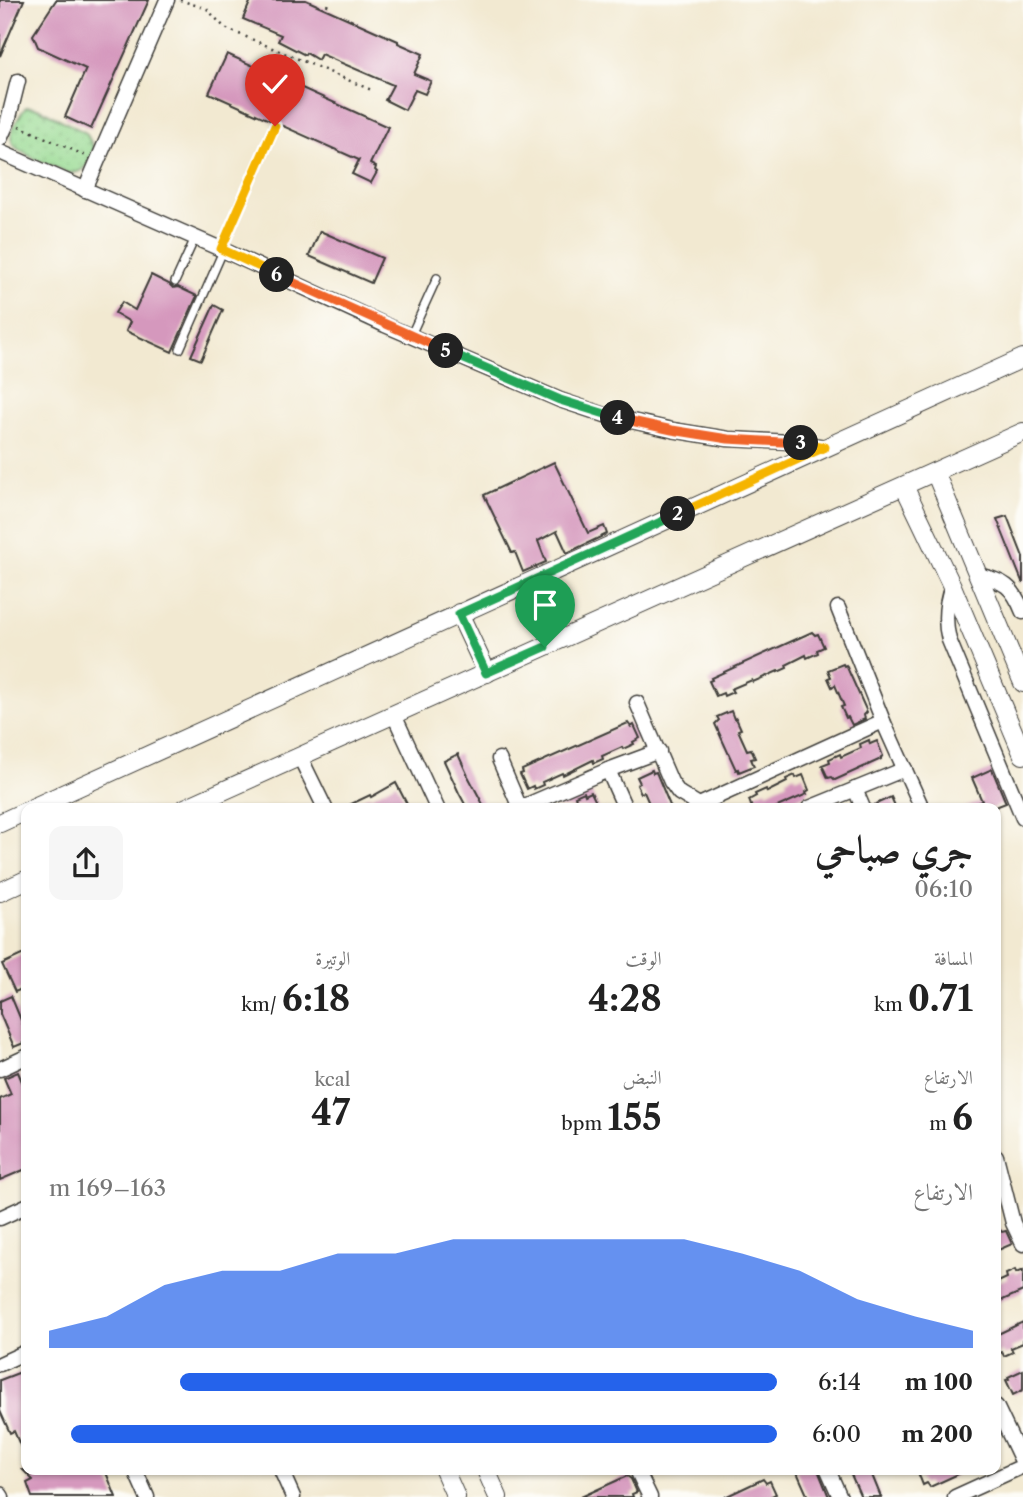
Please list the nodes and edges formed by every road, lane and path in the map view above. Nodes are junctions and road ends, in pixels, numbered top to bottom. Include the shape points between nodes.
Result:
1 (167, 0) edge
2 (180, 0) edge
3 (330, 0) edge
4 (327, 6) dead end
5 (18, 81) dead end
6 (374, 91) dead end
7 (8, 121) junction
8 (275, 126) dead end
9 (0, 139) edge
10 (0, 152) edge
11 (97, 161) junction
12 (85, 190) junction
13 (195, 238) junction
14 (222, 250) junction
15 (437, 278) dead end
16 (175, 282) dead end
17 (411, 335) junction
18 (180, 349) dead end
19 (1023, 358) edge
20 (1023, 432) edge
21 (825, 447) junction
22 (935, 472) junction
23 (904, 486) junction
24 (978, 575) junction
25 (952, 586) junction
26 (838, 608) dead end
27 (1023, 612) edge
28 (459, 614) junction
29 (486, 673) junction
30 (1023, 683) edge
31 (637, 703) dead end
32 (1023, 706) edge
33 (1005, 713) junction
34 (394, 715) junction
35 (883, 721) junction
36 (659, 751) junction
37 (1023, 755) edge
38 (300, 757) junction
39 (499, 759) dead end
40 (905, 769) junction
41 (608, 770) junction
42 (855, 789) junction
43 (43, 803) edge
44 (201, 803) edge
45 (323, 803) edge
46 (435, 803) edge
47 (518, 803) edge
48 (532, 803) edge
49 (623, 803) edge
50 (693, 803) edge
51 (708, 803) edge
52 (821, 803) edge
53 (861, 803) edge
54 (920, 803) edge
55 (21, 813) edge
56 (1023, 818) edge
57 (0, 823) edge
58 (21, 882) edge
59 (0, 892) edge
60 (21, 1059) edge
61 (0, 1069) edge
62 (1001, 1176) edge
63 (21, 1208) edge
64 (0, 1217) edge
65 (1023, 1244) edge
66 (21, 1354) edge
67 (0, 1364) edge
68 (1001, 1417) edge
69 (1023, 1464) edge
70 (137, 1475) edge
71 (283, 1475) edge
72 (446, 1475) edge
73 (488, 1475) edge
74 (639, 1475) edge
75 (830, 1475) edge
76 (1000, 1475) edge
77 (1001, 1475) edge
78 (147, 1497) edge
79 (293, 1497) edge
80 (456, 1497) edge
81 (498, 1497) edge
82 (650, 1497) edge
83 (840, 1497) edge
84 (955, 1497) edge

1 - 11 street
2 - 6 path via 207,9 225,28
3 - 4 path
5 - 7 street
7 - 9 street
7 - 11 path
8 - 14 path
10 - 12 street
11 - 12 street
12 - 13 street
13 - 14 street
13 - 16 lane
14 - 17 street
14 - 18 lane
15 - 17 lane
17 - 21 street via 605,415 728,439
19 - 21 street
20 - 22 street
21 - 28 street
22 - 23 street
22 - 24 street
23 - 25 street
23 - 29 street
24 - 27 street via 1003,582 1015,593
24 - 30 street
25 - 33 street
25 - 56 street via 945,620 949,640
26 - 35 street
28 - 29 street
28 - 43 street
29 - 34 street
31 - 36 street
32 - 33 street
33 - 37 street
34 - 38 street
34 - 46 street
35 - 40 street
35 - 51 street
36 - 41 street
36 - 50 street via 671,782
38 - 44 street
38 - 45 street
39 - 47 street
40 - 42 street
40 - 54 street
41 - 48 street
41 - 49 street
42 - 52 street
42 - 53 street
55 - 57 street
58 - 59 street
60 - 61 street
62 - 65 street
63 - 64 street
66 - 67 street
68 - 69 street
69 - 77 street
70 - 78 street
71 - 79 street
72 - 80 street
73 - 81 street
74 - 82 street
75 - 83 street
76 - 84 street

